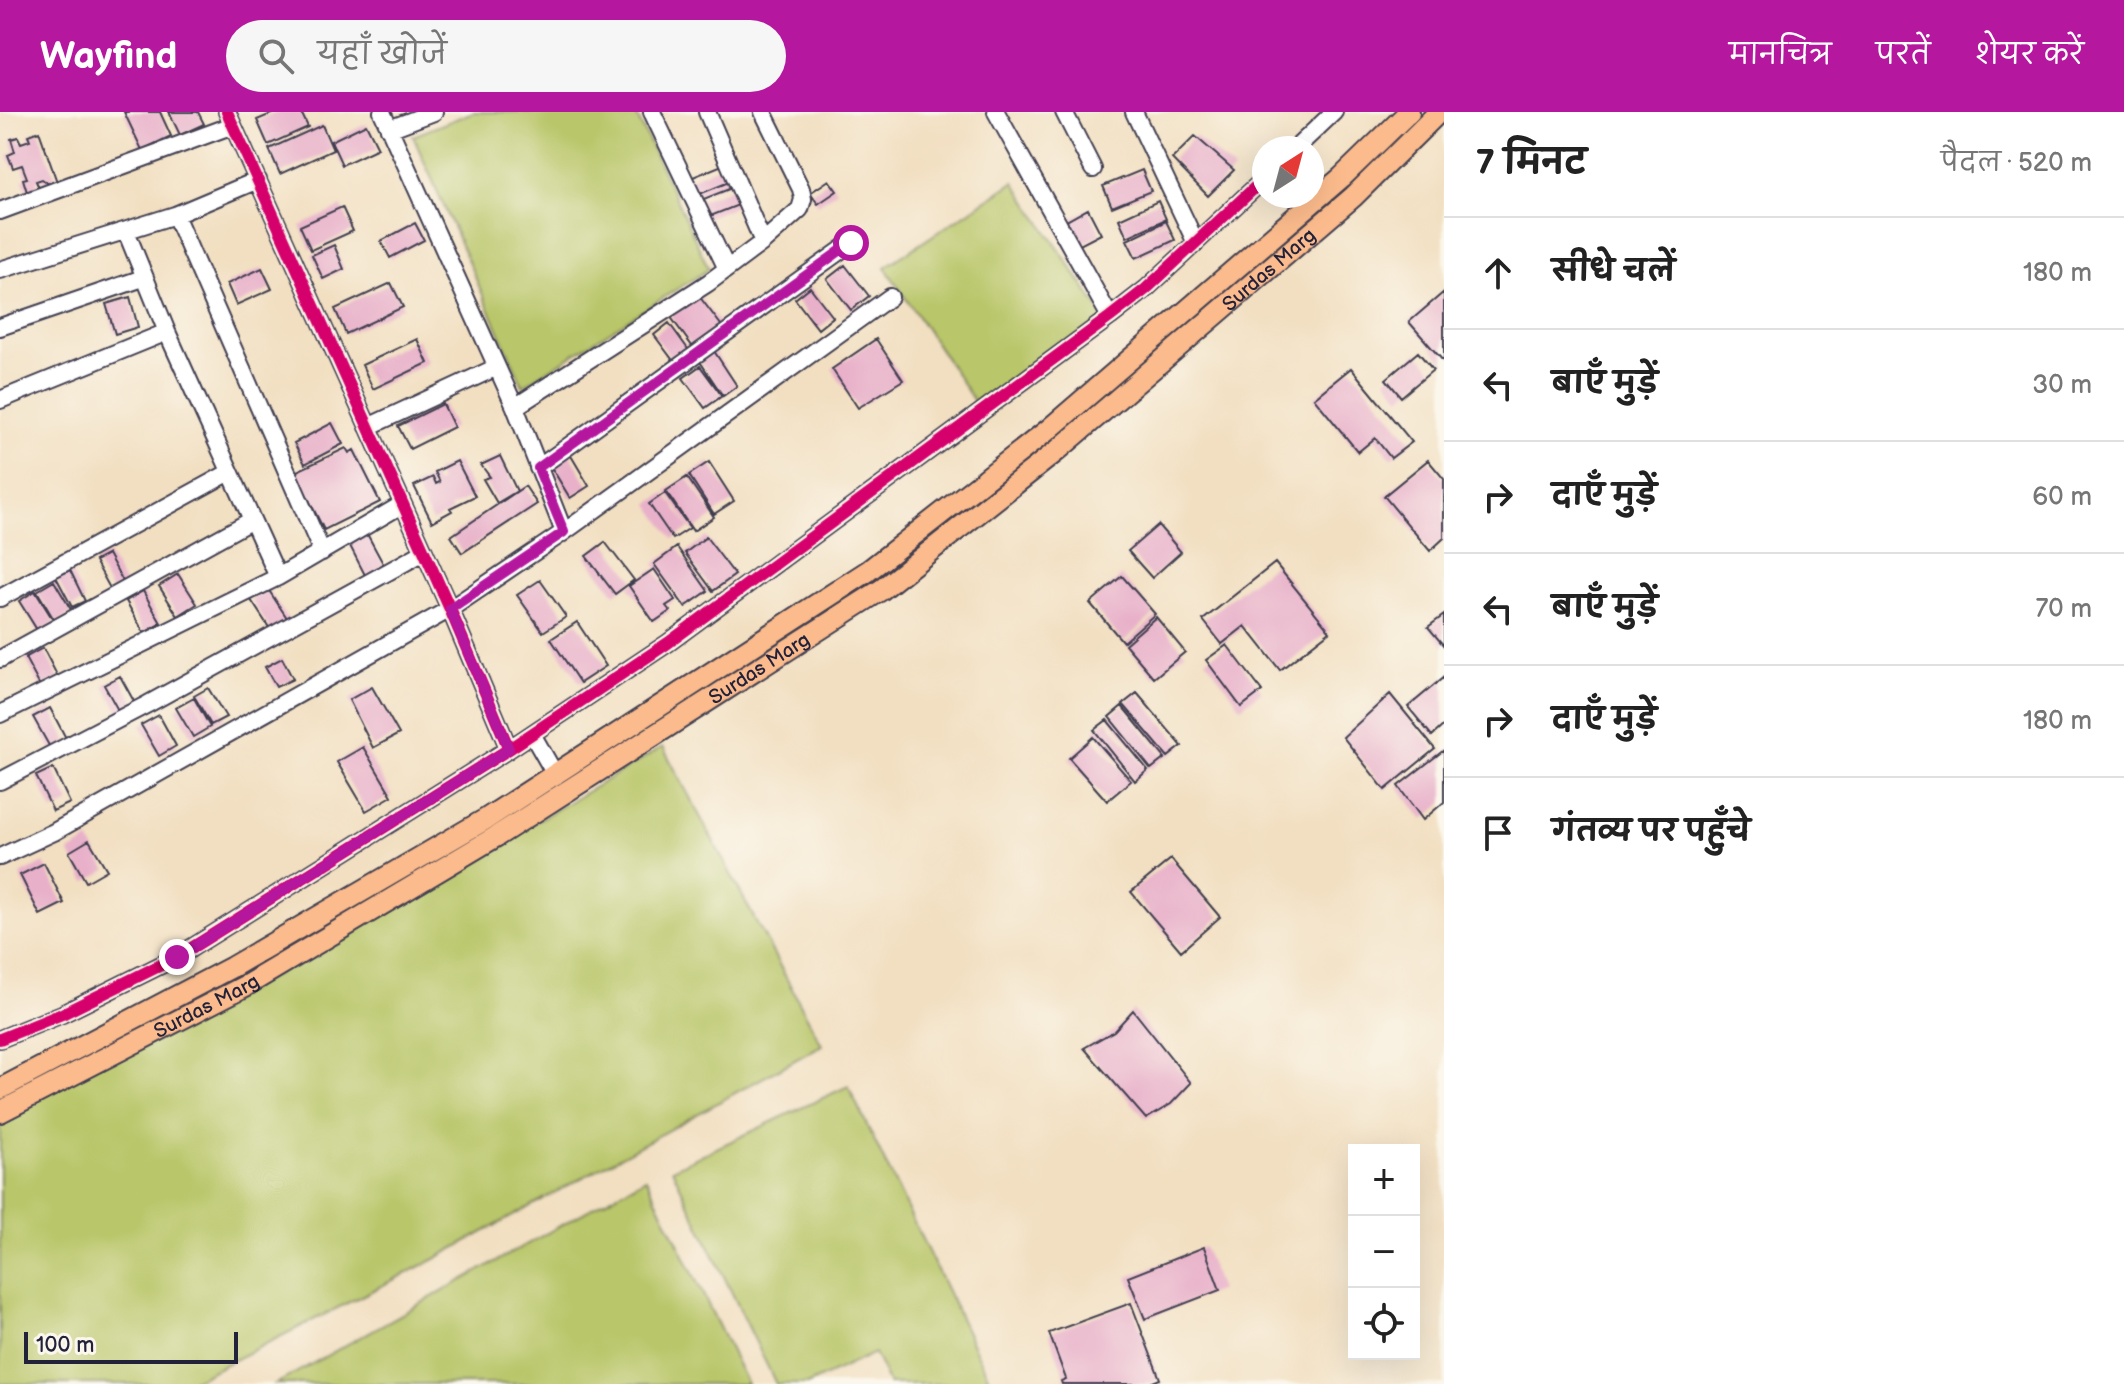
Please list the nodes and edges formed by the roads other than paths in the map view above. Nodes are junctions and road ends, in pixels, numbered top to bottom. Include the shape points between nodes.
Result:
1 (382, 112) edge
2 (434, 112) edge
3 (652, 112) edge
4 (707, 112) edge
5 (763, 112) edge
6 (996, 112) edge
7 (1064, 112) edge
8 (1134, 112) edge
9 (1334, 112) edge
10 (1409, 112) edge
11 (1439, 112) edge
12 (230, 118) edge
13 (389, 129) junction
14 (1309, 136) edge
15 (1093, 169) dead end
16 (258, 180) junction
17 (1252, 190) edge
18 (0, 211) edge
19 (175, 215) junction
20 (126, 231) junction
21 (763, 242) junction
22 (851, 243) dead end
23 (1196, 243) junction
24 (727, 269) junction
25 (0, 270) edge
26 (143, 278) junction
27 (890, 297) dead end
28 (1110, 317) junction
29 (0, 327) edge
30 (167, 332) junction
31 (497, 367) junction
32 (0, 400) edge
33 (515, 407) junction
34 (368, 427) junction
35 (538, 468) junction
36 (230, 472) junction
37 (403, 504) junction
38 (252, 520) junction
39 (564, 532) junction
40 (322, 552) junction
41 (424, 552) junction
42 (278, 577) junction
43 (0, 598) edge
44 (450, 609) junction
45 (0, 659) edge
46 (662, 706) junction
47 (0, 714) edge
48 (673, 725) junction
49 (532, 734) junction
50 (509, 749) junction
51 (556, 776) junction
52 (0, 781) edge
53 (0, 857) edge
54 (0, 1039) edge
55 (0, 1089) edge
56 (0, 1112) edge

1 - 13 street
2 - 13 street
3 - 24 street
4 - 21 street
5 - 21 street via 803,199 792,219
6 - 28 street
7 - 15 street
8 - 23 street
9 - 14 street
10 - 46 main road, Surdas Marg via 1342,177 1048,430 868,571
11 - 48 main road, Surdas Marg via 1353,197 1058,450 881,590
12 - 16 street
12 - 18 street
13 - 31 street
16 - 19 street
16 - 34 street
17 - 23 street
19 - 20 street
19 - 40 street
20 - 25 street
20 - 26 street
21 - 24 street
22 - 35 street
23 - 28 street
24 - 33 street
26 - 29 street
26 - 30 street
27 - 39 street
28 - 49 street via 668,643
30 - 32 street
30 - 36 street
31 - 33 street
31 - 34 street
33 - 35 street
34 - 37 street
35 - 39 street
36 - 38 street
36 - 43 street
37 - 40 street
37 - 41 street
38 - 42 street
38 - 45 street
39 - 44 street
40 - 42 street
41 - 44 street
41 - 52 street
42 - 47 street
44 - 50 street
44 - 53 street via 54,832
46 - 48 main road
46 - 51 main road, Surdas Marg
48 - 56 main road, Surdas Marg via 247,985
49 - 50 street
49 - 51 street
50 - 54 street via 177,957
51 - 55 main road, Surdas Marg via 232,967

